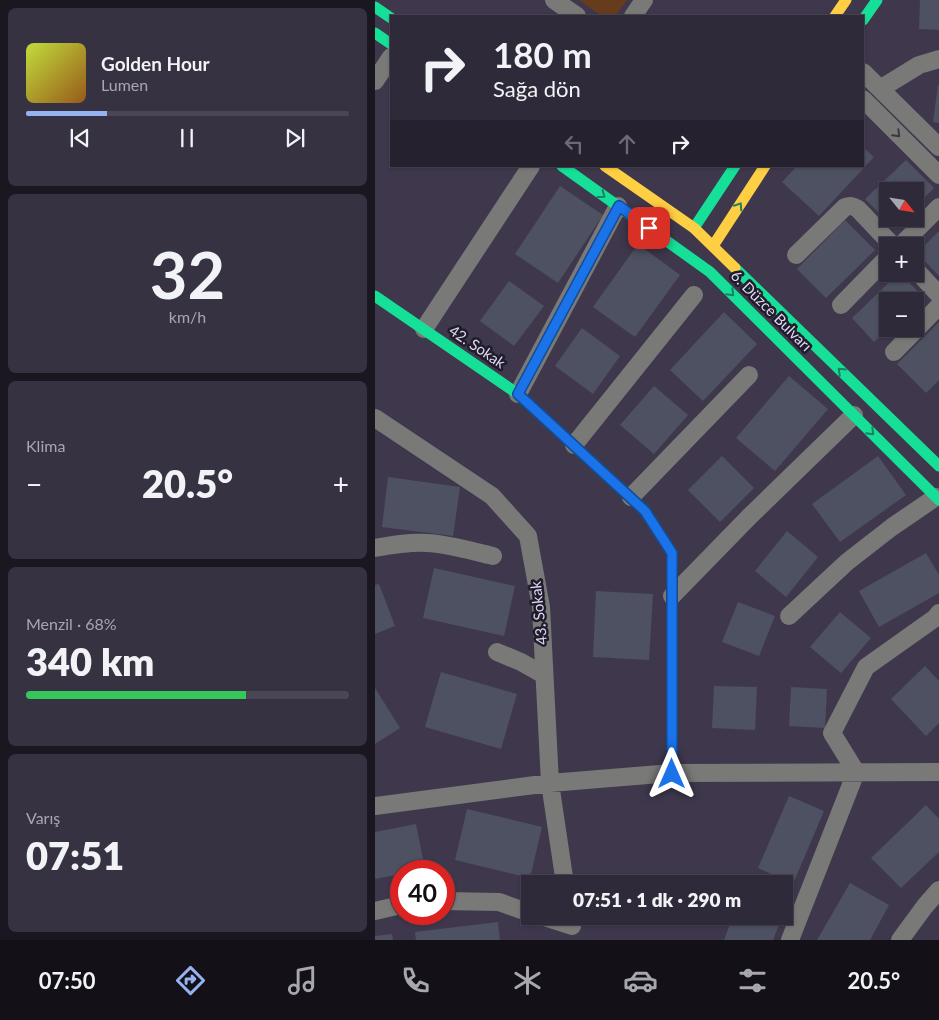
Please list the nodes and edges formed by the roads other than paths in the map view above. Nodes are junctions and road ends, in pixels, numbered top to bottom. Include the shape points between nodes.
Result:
1 (554, 0) edge
2 (644, 0) edge
3 (846, 0) edge
4 (877, 0) edge
5 (375, 7) edge
6 (576, 15) edge
7 (634, 15) edge
8 (836, 15) edge
9 (390, 17) edge
10 (864, 19) edge
11 (375, 32) edge
12 (390, 43) edge
13 (390, 58) edge
14 (939, 59) edge
15 (864, 73) edge
16 (375, 81) edge
17 (880, 89) junction
18 (864, 100) edge
19 (939, 147) edge
20 (530, 167) edge
21 (563, 167) edge
22 (606, 167) edge
23 (734, 167) edge
24 (764, 167) edge
25 (939, 175) edge
26 (619, 206) junction
27 (939, 207) edge
28 (694, 228) junction
29 (884, 237) edge
30 (909, 237) edge
31 (713, 246) junction
32 (796, 255) dead end
33 (879, 266) edge
34 (924, 278) edge
35 (939, 294) edge
36 (694, 295) dead end
37 (375, 296) edge
38 (841, 304) dead end
39 (939, 306) edge
40 (424, 329) junction
41 (894, 352) dead end
42 (749, 374) dead end
43 (518, 394) junction
44 (854, 415) junction
45 (375, 418) edge
46 (574, 445) junction
47 (939, 466) edge
48 (631, 497) junction
49 (938, 499) edge
50 (375, 548) edge
51 (493, 556) dead end
52 (672, 596) junction
53 (939, 613) edge
54 (789, 616) dead end
55 (497, 652) dead end
56 (544, 675) junction
57 (856, 772) junction
58 (939, 772) edge
59 (672, 774) junction
60 (550, 783) junction
61 (375, 806) edge
62 (564, 875) edge
63 (939, 890) edge
64 (455, 902) edge
65 (390, 907) edge
66 (521, 909) edge
67 (375, 910) edge
68 (790, 940) edge
69 (900, 940) edge

1 - 6 street
2 - 7 street
3 - 8 street
4 - 10 street
5 - 9 street
11 - 12 street
13 - 16 street
14 - 17 street via 919,65
15 - 17 street
17 - 19 street
18 -> 25 street
20 - 40 street
21 -> 26 street, 6. Düzce Bulvarı
22 - 28 street, 6. Düzce Bulvarı
23 - 28 street
31 -> 24 street
26 - 43 street
26 -> 44 street, 6. Düzce Bulvarı via 710,272
27 - 30 street
28 - 31 street, 6. Düzce Bulvarı
29 - 32 street via 858,209 850,205
47 -> 31 street, 6. Düzce Bulvarı
33 - 38 street
34 - 35 street
36 - 46 street
37 - 40 street, 42. Sokak
39 - 41 street
40 - 43 street, 42. Sokak
42 - 48 street
43 - 46 street, 42. Sokak
44 -> 49 street, 6. Düzce Bulvarı
44 - 52 street
45 - 56 street, 43. Sokak via 492,496 528,536 541,607
46 - 48 street, 42. Sokak
48 - 52 street, 42. Sokak via 645,511 672,553
49 - 54 street via 892,527 847,562
50 - 51 street via 400,543 427,543
52 - 59 street, 42. Sokak
53 - 57 street via 866,667 832,733
55 - 56 street
56 - 60 street, 43. Sokak
57 - 58 street
57 - 59 street
57 - 68 street
59 - 60 street
60 - 61 street
60 - 62 street, 43. Sokak
63 - 69 street
64 - 66 street via 499,902
65 - 67 street

